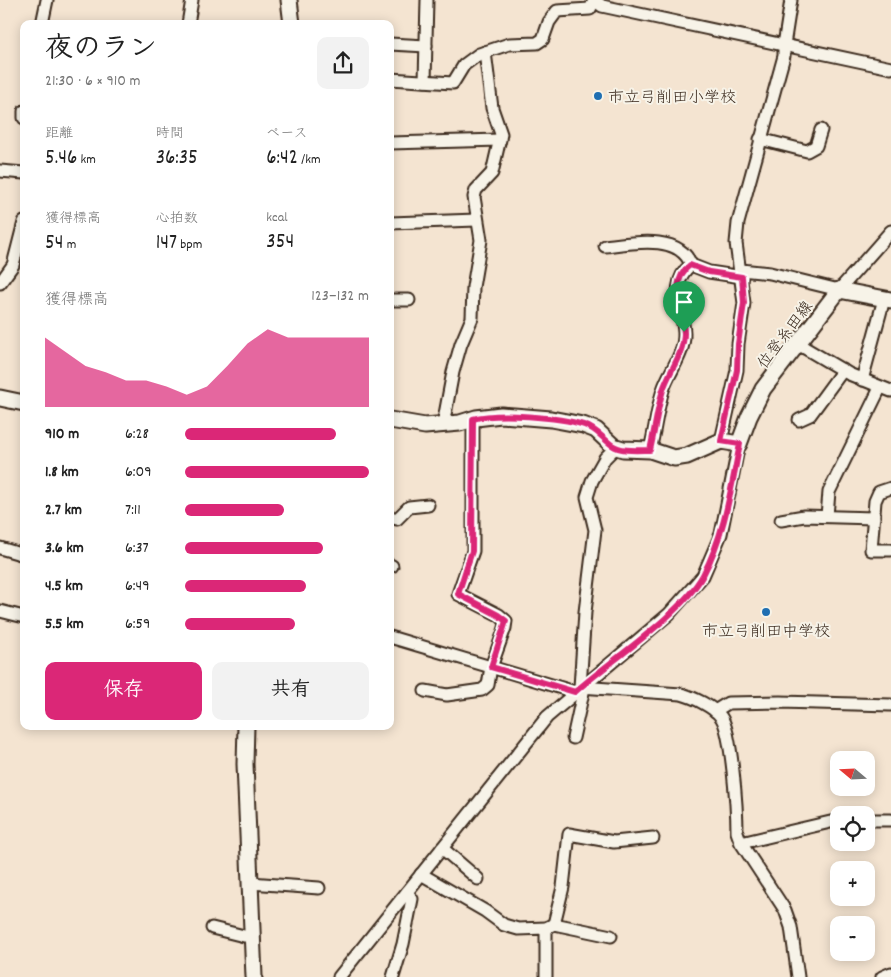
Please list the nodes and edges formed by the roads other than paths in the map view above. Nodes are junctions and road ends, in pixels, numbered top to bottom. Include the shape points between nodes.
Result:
1 (47, 0) edge
2 (192, 0) edge
3 (289, 0) edge
4 (427, 0) edge
5 (791, 0) edge
6 (594, 1) edge
7 (628, 5) edge
8 (43, 20) edge
9 (189, 20) edge
10 (292, 20) edge
11 (394, 44) edge
12 (784, 45) junction
13 (426, 46) junction
14 (485, 52) junction
15 (891, 68) edge
16 (394, 79) edge
17 (425, 81) junction
18 (821, 130) dead end
19 (760, 139) junction
20 (500, 140) junction
21 (394, 143) edge
22 (0, 171) edge
23 (20, 173) edge
24 (477, 220) junction
25 (394, 223) edge
26 (891, 231) edge
27 (605, 246) dead end
28 (19, 260) edge
29 (690, 265) junction
30 (741, 274) junction
31 (0, 283) edge
32 (839, 290) junction
33 (888, 299) edge
34 (394, 300) edge
35 (409, 300) dead end
36 (798, 344) junction
37 (843, 370) junction
38 (862, 380) junction
39 (886, 390) edge
40 (0, 398) edge
41 (20, 402) edge
42 (473, 419) junction
43 (799, 420) dead end
44 (394, 421) edge
45 (442, 425) junction
46 (721, 441) junction
47 (740, 444) junction
48 (616, 447) junction
49 (650, 450) junction
50 (891, 488) edge
51 (428, 505) dead end
52 (827, 516) junction
53 (394, 518) edge
54 (874, 518) junction
55 (781, 520) dead end
56 (0, 548) edge
57 (891, 550) edge
58 (20, 554) edge
59 (0, 610) edge
60 (20, 616) edge
61 (394, 638) edge
62 (491, 667) junction
63 (580, 689) junction
64 (425, 691) dead end
65 (891, 705) edge
66 (715, 711) junction
67 (246, 730) edge
68 (573, 738) dead end
69 (875, 820) edge
70 (891, 820) edge
71 (830, 822) edge
72 (653, 838) dead end
73 (741, 843) junction
74 (442, 848) junction
75 (421, 874) junction
76 (478, 879) dead end
77 (250, 883) junction
78 (319, 888) dead end
79 (407, 892) junction
80 (550, 926) junction
81 (212, 928) dead end
82 (253, 936) junction
83 (611, 936) dead end
84 (891, 972) edge
85 (254, 977) edge
86 (339, 977) edge
87 (393, 977) edge
88 (546, 977) edge
89 (798, 977) edge
90 (882, 977) edge

1 - 8 street
2 - 9 street
3 - 10 main road
4 - 13 street
5 - 12 street
6 - 7 street via 602,6
6 - 14 street via 590,9 557,11 543,39 536,43 509,44
7 - 12 street
11 - 13 street
12 - 15 street
12 - 19 street via 784,56
13 - 17 street
14 - 17 street via 464,65 453,83
14 - 20 street via 492,108 502,134
16 - 17 street
18 - 19 street via 816,146 807,151
19 - 30 street via 738,223 736,243
20 - 21 street
20 - 24 street via 492,173 476,190
22 - 23 street
24 - 25 street
24 - 45 street via 481,240 473,287 472,318 453,372
26 - 32 street
27 - 29 street via 665,244 682,251
28 - 31 street
29 - 30 street via 709,272
29 - 49 street via 680,275 678,285 683,345 662,392
30 - 32 street via 770,273
30 - 46 street via 744,303 737,370
32 - 33 main road
32 - 36 main road, 位登糸田線
33 - 38 street
34 - 35 street
36 - 37 street
36 - 47 main road, 位登糸田線 via 764,389 749,417
37 - 38 street
37 - 43 street via 810,415
38 - 39 street
39 - 52 street via 829,492
40 - 41 main road
42 - 45 main road
42 - 48 main road via 501,415 583,424 596,430
42 - 62 street via 472,551 458,594 506,621
44 - 45 main road via 425,426
46 - 47 main road
46 - 49 main road via 687,456 674,458
47 - 63 street via 721,534 703,576 669,614
48 - 49 main road
48 - 63 street via 605,458 587,497 595,530
50 - 54 street via 879,492
51 - 53 street via 410,507
52 - 54 street
52 - 55 street
54 - 57 street via 870,550
56 - 58 street
59 - 60 street
61 - 62 street
62 - 63 street
62 - 64 street via 488,685 482,690 446,695
63 - 66 street via 682,694
63 - 68 street
63 - 74 street via 547,717
65 - 66 street via 771,702 728,704
66 - 73 street via 724,723 728,737
67 - 77 main road
69 - 70 street
71 - 73 street
72 - 80 street via 614,842 569,834 563,887
73 - 89 street via 785,910 792,927
74 - 75 street
74 - 76 street
75 - 79 street
75 - 80 street via 504,925 518,929
77 - 78 street
77 - 82 main road
79 - 86 street
79 - 87 street via 412,898 404,944
80 - 83 street
80 - 88 street
81 - 82 street
82 - 85 main road
84 - 90 street

